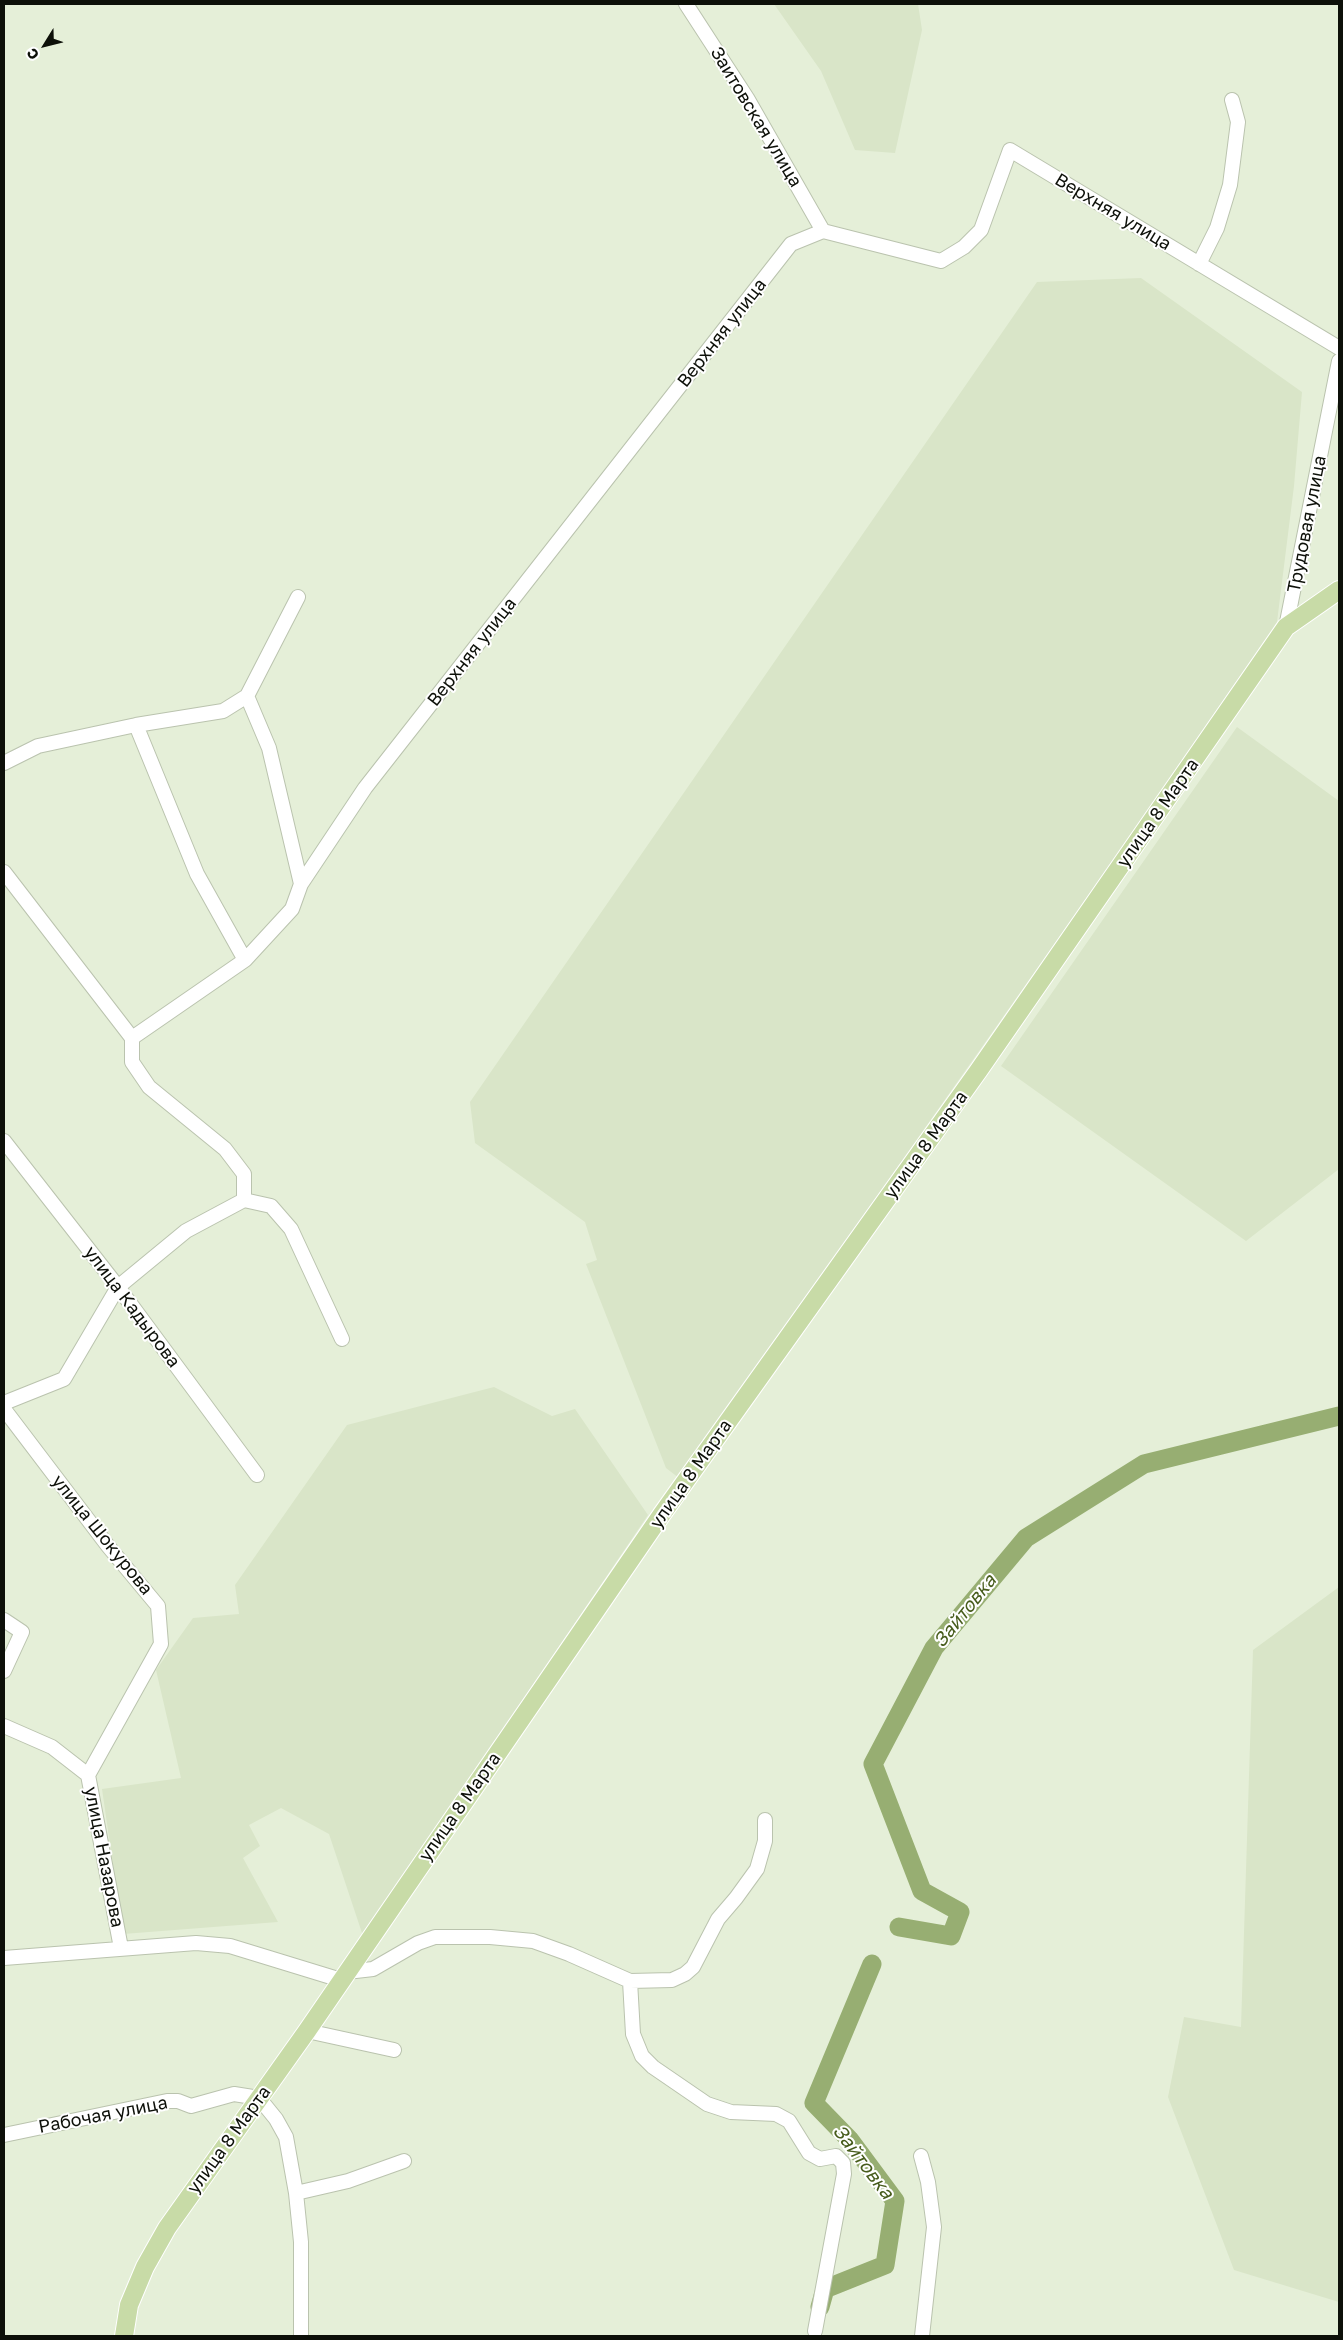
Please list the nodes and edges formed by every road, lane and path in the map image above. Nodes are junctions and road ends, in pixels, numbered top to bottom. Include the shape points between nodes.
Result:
1 (686, 4) edge
2 (1232, 100) dead end
3 (823, 231) junction
4 (1199, 264) junction
5 (1339, 348) edge
6 (1339, 362) edge
7 (1339, 590) edge
8 (298, 597) dead end
9 (1286, 627) junction
10 (247, 696) junction
11 (136, 725) junction
12 (4, 763) edge
13 (4, 872) edge
14 (301, 884) junction
15 (245, 960) junction
16 (132, 1038) junction
17 (4, 1141) edge
18 (244, 1200) junction
19 (118, 1287) junction
20 (342, 1339) dead end
21 (4, 1403) edge
22 (4, 1409) edge
23 (257, 1475) dead end
24 (4, 1620) edge
25 (4, 1671) edge
26 (4, 1726) edge
27 (88, 1775) junction
28 (765, 1820) dead end
29 (121, 1948) junction
30 (4, 1958) edge
31 (344, 1976) junction
32 (630, 1981) junction
33 (307, 2031) junction
34 (394, 2050) dead end
35 (259, 2098) junction
36 (4, 2135) edge
37 (921, 2156) dead end
38 (404, 2161) dead end
39 (296, 2193) junction
40 (815, 2331) dead end
41 (124, 2336) edge
42 (302, 2336) edge
43 (922, 2336) edge

1 - 3 street, Заитовская улица via 747,98
2 - 4 street via 1238,122 1230,185 1217,228
3 - 4 street, Верхняя улица via 941,261 964,247 982,230 1010,150
3 - 14 street, Верхняя улица via 791,244 365,788
4 - 5 street, Верхняя улица
6 - 9 street, Трудовая улица
7 - 9 main road
8 - 10 street
9 - 31 main road, улица 8 Марта via 980,1070 662,1514
10 - 11 street via 223,711
10 - 14 street via 269,748
11 - 12 street via 38,746
11 - 15 street via 197,874
13 - 16 street
14 - 15 street, Верхняя улица via 292,909
15 - 16 street, Верхняя улица
16 - 18 street via 132,1062 149,1087 225,1149 244,1174
17 - 19 street, улица Кадырова
18 - 19 street via 186,1231
18 - 20 street via 271,1206 291,1230
19 - 21 street via 64,1380
19 - 23 street, улица Кадырова
22 - 27 street, улица Шокурова via 158,1606 161,1644
24 - 25 street via 22,1632
26 - 27 street, улица Назарова via 52,1747
27 - 29 street, улица Назарова
28 - 32 street via 765,1841 757,1869 718,1919 693,1967 672,1980
29 - 30 street
29 - 31 street via 196,1943 230,1946
31 - 32 street via 373,1969 435,1937 490,1937 533,1942
31 - 33 main road, улица 8 Марта
32 - 40 street via 633,2034 642,2056 653,2067 708,2104 731,2112 776,2114 789,2121 809,2154 820,2159 836,2156 844,2163
33 - 34 street
33 - 35 main road, улица 8 Марта
35 - 36 street, Рабочая улица via 234,2094 191,2106 168,2101
35 - 39 street via 286,2137
35 - 41 main road, улица 8 Марта via 167,2228 129,2305
37 - 43 street via 934,2227
38 - 39 street via 348,2181
39 - 42 street via 301,2242

